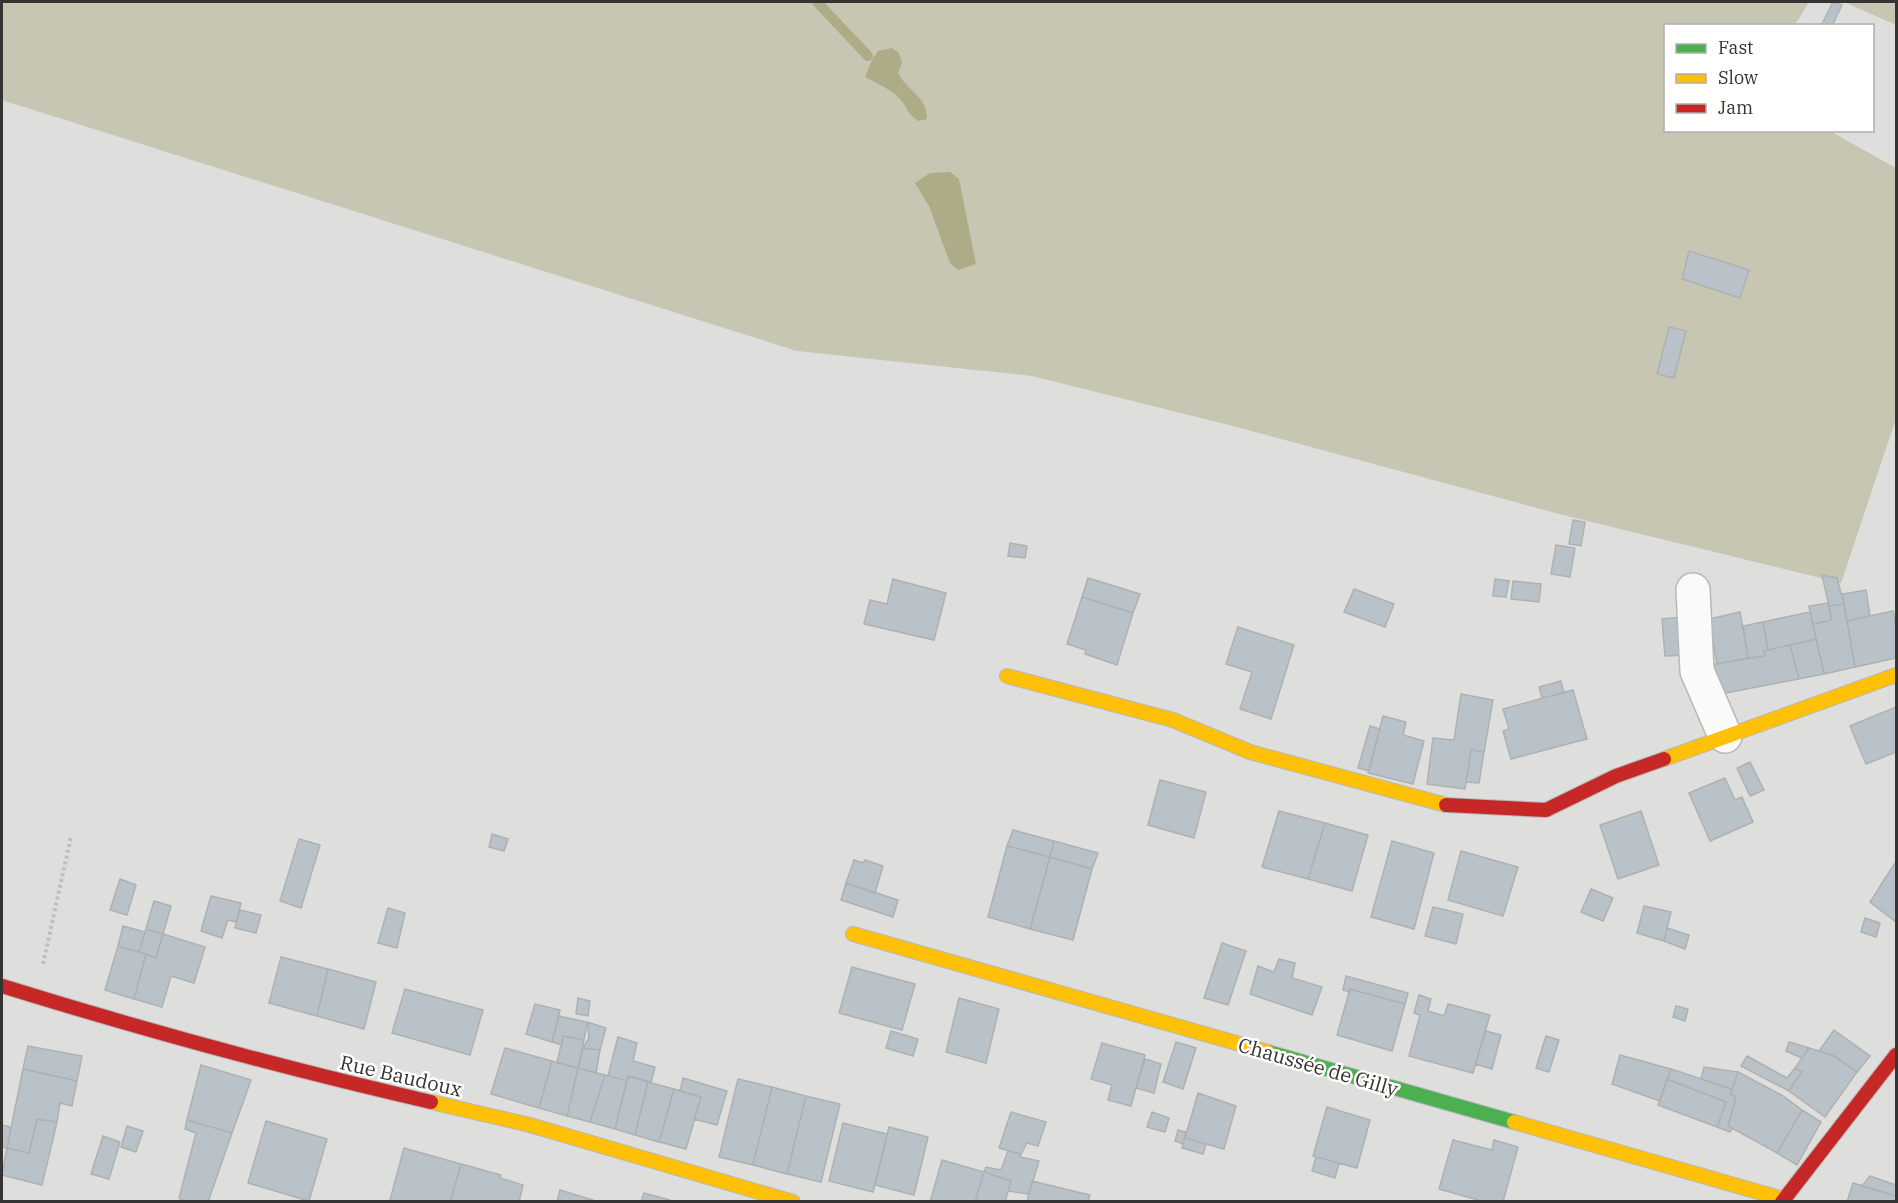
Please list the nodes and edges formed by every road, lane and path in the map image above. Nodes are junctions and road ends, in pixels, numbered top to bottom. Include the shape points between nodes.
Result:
1 (1693, 590) dead end
2 (1896, 675) edge
3 (1007, 676) dead end
4 (1725, 736) junction
5 (71, 837) dead end
6 (853, 934) dead end
7 (2, 987) edge
8 (35, 997) junction
9 (1896, 1055) edge
10 (1783, 1200) edge
11 (793, 1202) edge

1 - 4 street via 1697,671
2 - 4 street
3 - 4 street via 1173,720 1250,752 1451,806 1546,810 1616,776
5 - 8 path
6 - 10 street, Chaussée de Gilly
7 - 8 street, Rue Baudoux
8 - 11 street, Rue Baudoux via 329,1079 530,1125
9 - 10 street, Chaussée de Gilly

